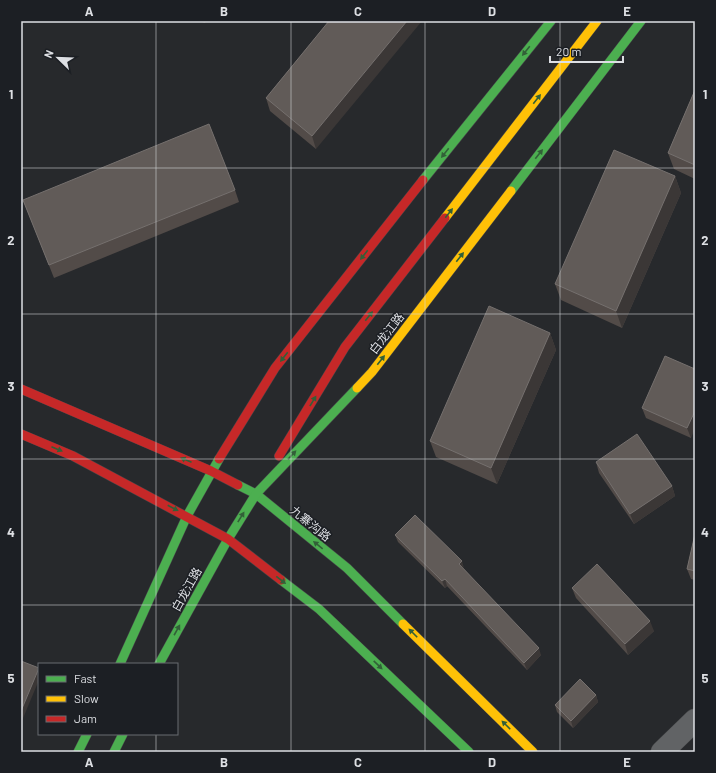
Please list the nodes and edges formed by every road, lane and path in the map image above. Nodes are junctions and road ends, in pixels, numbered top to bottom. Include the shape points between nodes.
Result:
1 (551, 21) edge
2 (597, 21) edge
3 (641, 21) edge
4 (21, 389) edge
5 (21, 434) edge
6 (211, 471) junction
7 (256, 494) junction
8 (187, 516) junction
9 (228, 539) junction
10 (120, 663) edge
11 (160, 663) edge
12 (695, 720) edge
13 (86, 735) edge
14 (122, 735) edge
15 (78, 752) edge
16 (114, 752) edge
17 (470, 752) edge
18 (533, 752) edge
19 (662, 752) edge

1 -> 6 street via 275,368
7 -> 2 street via 346,347
7 -> 3 street, 白龙江路 via 372,372
6 -> 4 street, 九寨沟路
5 -> 8 street via 73,456
6 - 7 street, 九寨沟路
6 - 8 street
9 -> 7 street, 白龙江路
18 -> 7 street, 九寨沟路 via 347,568
8 - 9 street
8 - 10 street
11 -> 9 street, 白龙江路
9 -> 17 street via 319,609
12 - 19 street
13 - 15 street
14 - 16 street

